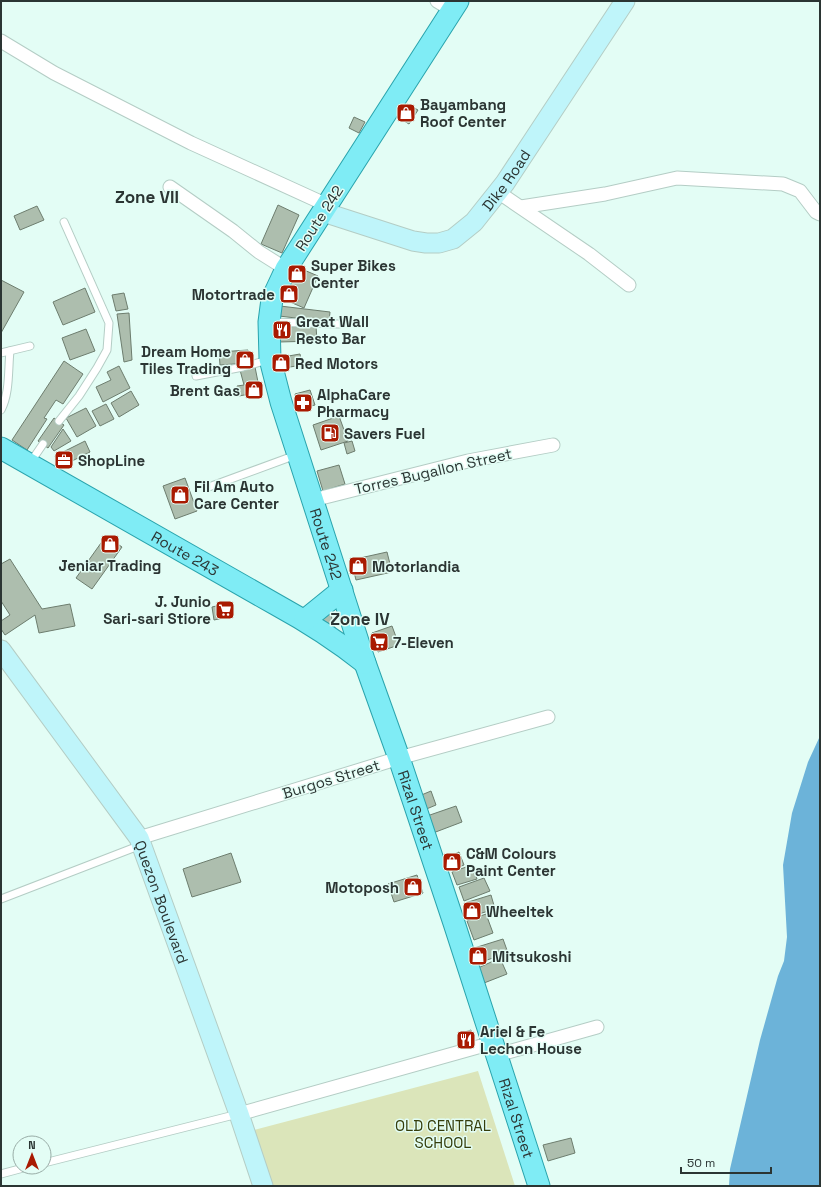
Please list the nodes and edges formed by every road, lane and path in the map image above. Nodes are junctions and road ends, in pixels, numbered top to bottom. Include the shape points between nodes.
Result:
1 (625, 1) edge
2 (449, 4) edge
3 (1, 41) edge
4 (170, 187) dead end
5 (498, 192) junction
6 (521, 207) junction
7 (325, 209) junction
8 (820, 214) edge
9 (64, 222) dead end
10 (286, 269) junction
11 (629, 285) dead end
12 (269, 322) junction
13 (339, 324) dead end
14 (30, 346) dead end
15 (10, 351) junction
16 (1, 353) edge
17 (270, 359) junction
18 (196, 376) dead end
19 (1, 410) edge
20 (58, 421) dead end
21 (43, 444) dead end
22 (554, 445) dead end
23 (1, 448) edge
24 (297, 454) junction
25 (29, 464) junction
26 (206, 488) dead end
27 (313, 500) junction
28 (342, 590) junction
29 (305, 620) junction
30 (1, 650) edge
31 (365, 663) junction
32 (548, 717) dead end
33 (399, 758) junction
34 (140, 841) junction
35 (1, 899) edge
36 (597, 1027) dead end
37 (495, 1049) junction
38 (239, 1114) junction
39 (52, 1161) edge
40 (12, 1171) edge
41 (1, 1174) edge
42 (263, 1186) edge
43 (539, 1186) edge

1 - 5 street, Dike Road
2 - 7 main road, Route 242
3 - 7 street via 54,73
4 - 10 street
5 - 6 street
5 - 7 street, Dike Road via 474,222 453,239 439,243 413,241
6 - 8 street via 605,194 677,178 783,184 800,191
6 - 11 street
7 - 10 main road, Route 242
9 - 20 lane via 109,323 107,350 104,356 79,396
10 - 12 main road, Route 242 via 272,299
12 - 13 lane
12 - 17 main road, Route 242
14 - 15 lane
15 - 16 lane
15 - 19 lane via 7,386
17 - 18 lane
17 - 24 main road, Route 242
21 - 25 lane
22 - 27 street, Torres Bugallon Street via 468,461
23 - 25 main road, Route 243
24 - 26 lane
24 - 27 main road, Route 242
25 - 29 main road, Route 243
27 - 28 main road, Route 242
28 - 29 main road
28 - 31 main road, Route 242
29 - 31 main road, Route 243 via 338,641
30 - 34 street, Quezon Boulevard
31 - 33 main road, Rizal Street
32 - 33 street, Burgos Street
33 - 34 street, Burgos Street
33 - 37 main road, Rizal Street
34 - 35 lane
34 - 38 street, Quezon Boulevard
36 - 37 street
37 - 38 street
37 - 43 main road, Rizal Street
38 - 39 lane
38 - 42 street, Quezon Boulevard
40 - 41 lane

